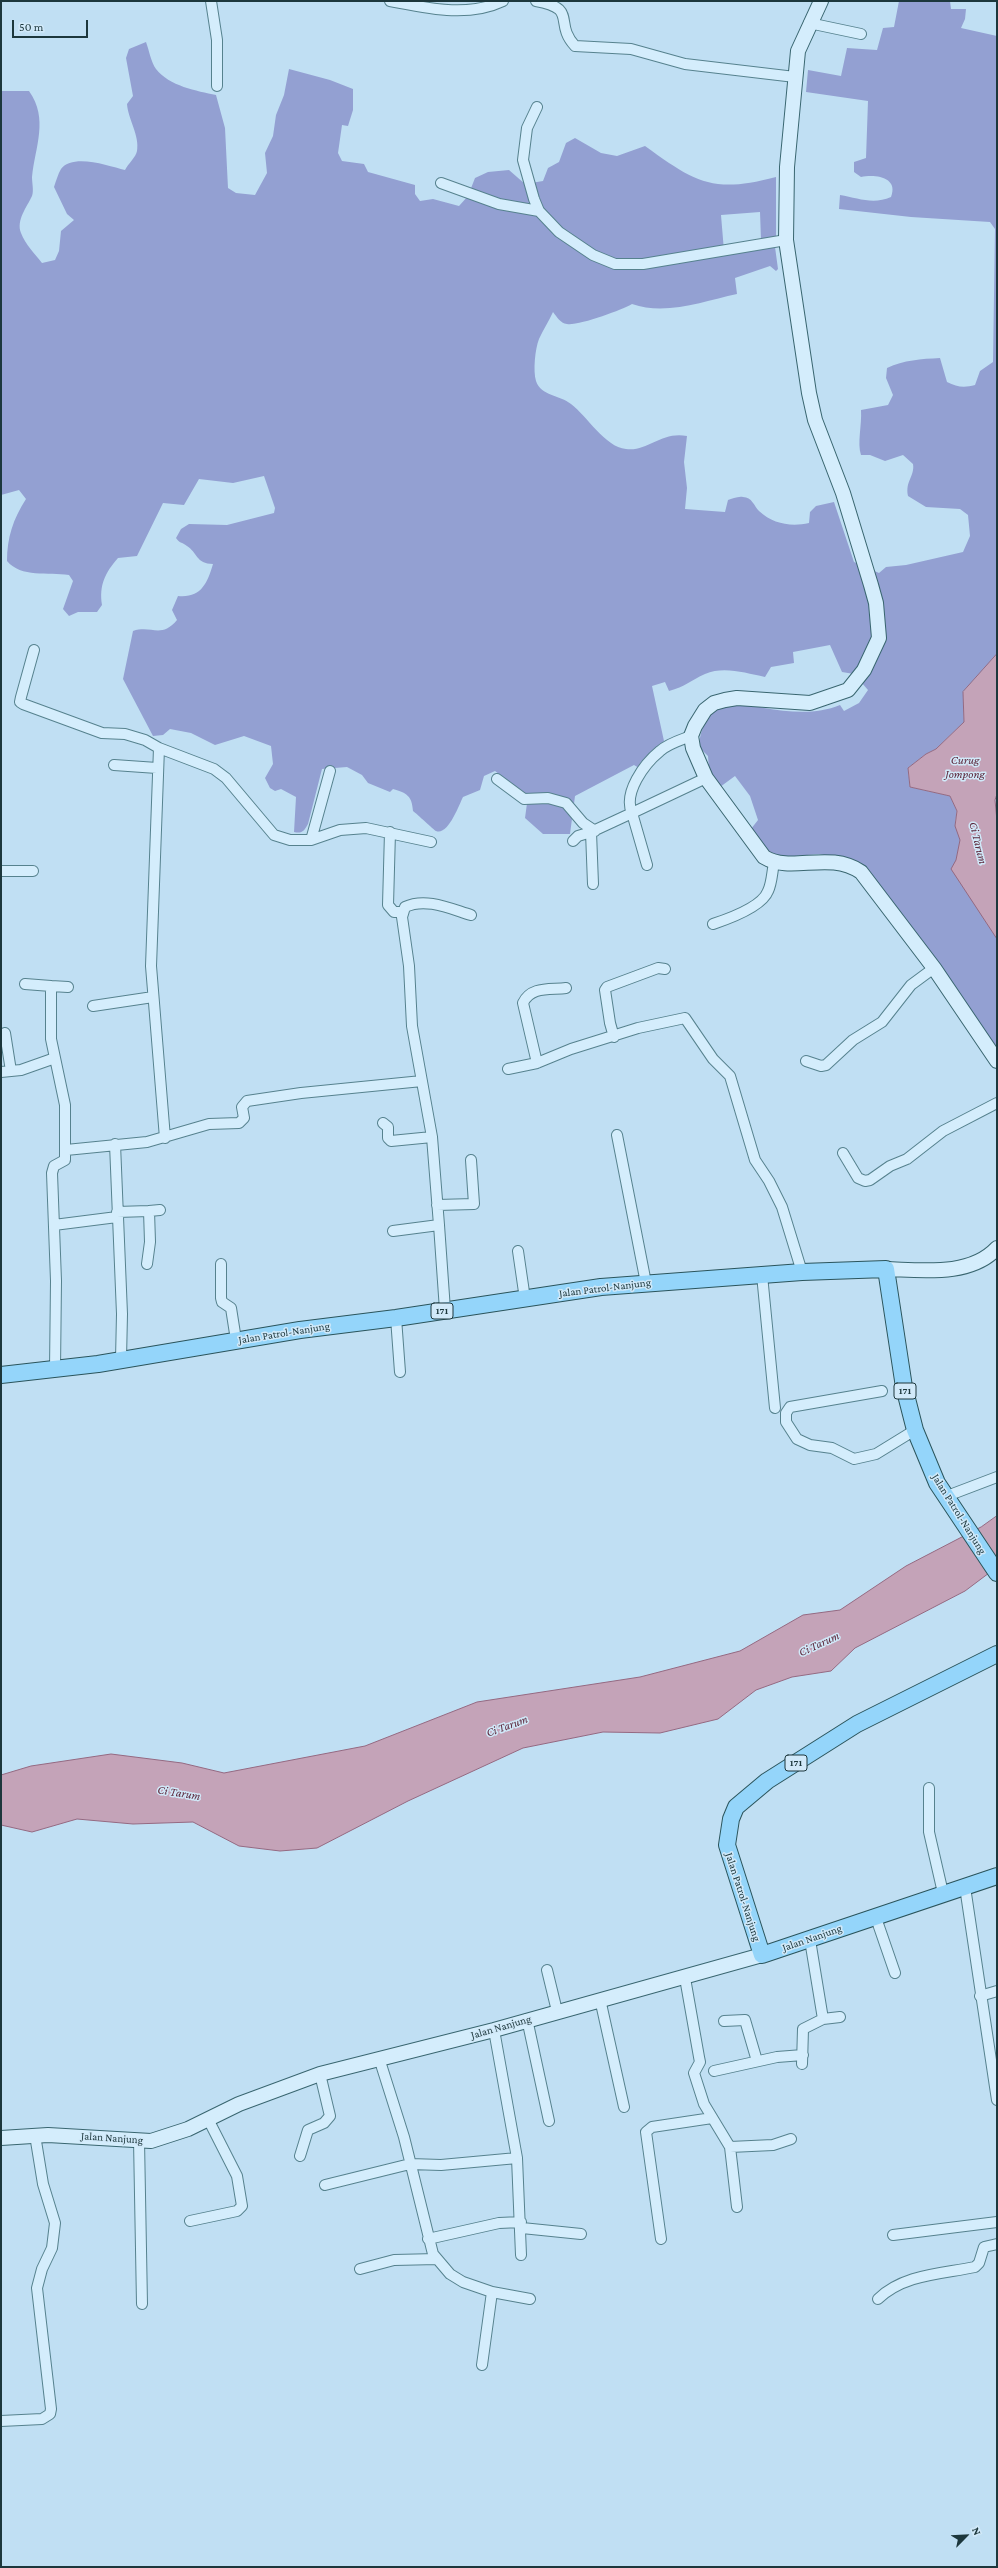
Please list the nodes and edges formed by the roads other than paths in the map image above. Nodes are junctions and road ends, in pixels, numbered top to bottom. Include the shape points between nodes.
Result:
1 (211, 1) edge
2 (390, 1) edge
3 (503, 1) edge
4 (536, 1) edge
5 (821, 1) edge
6 (810, 23) junction
7 (861, 34) dead end
8 (795, 77) junction
9 (217, 86) dead end
10 (537, 106) dead end
11 (441, 183) dead end
12 (539, 211) junction
13 (786, 240) junction
14 (34, 650) dead end
15 (691, 736) junction
16 (159, 748) junction
17 (114, 765) dead end
18 (157, 768) junction
19 (330, 771) dead end
20 (706, 778) junction
21 (497, 779) dead end
22 (632, 813) junction
23 (593, 831) junction
24 (390, 832) junction
25 (311, 840) junction
26 (572, 841) dead end
27 (430, 842) dead end
28 (774, 863) junction
29 (647, 865) dead end
30 (1, 871) edge
31 (33, 871) dead end
32 (594, 884) dead end
33 (403, 912) junction
34 (471, 915) dead end
35 (712, 924) dead end
36 (934, 968) junction
37 (665, 969) dead end
38 (25, 984) dead end
39 (51, 986) junction
40 (68, 987) dead end
41 (566, 988) dead end
42 (153, 997) junction
43 (93, 1006) dead end
44 (5, 1033) dead end
45 (614, 1037) junction
46 (55, 1058) junction
47 (806, 1061) dead end
48 (997, 1062) edge
49 (537, 1063) junction
50 (508, 1069) dead end
51 (6, 1072) edge
52 (422, 1081) junction
53 (997, 1103) edge
54 (383, 1123) dead end
55 (617, 1134) dead end
56 (432, 1137) junction
57 (165, 1138) junction
58 (115, 1144) junction
59 (66, 1150) junction
60 (843, 1153) dead end
61 (471, 1160) dead end
62 (437, 1206) junction
63 (160, 1210) dead end
64 (149, 1211) junction
65 (117, 1214) junction
66 (54, 1224) junction
67 (439, 1225) junction
68 (393, 1231) dead end
69 (518, 1251) dead end
70 (995, 1253) edge
71 (147, 1264) dead end
72 (221, 1264) dead end
73 (886, 1270) junction
74 (802, 1272) junction
75 (762, 1274) junction
76 (646, 1283) junction
77 (525, 1299) junction
78 (445, 1310) junction
79 (396, 1318) junction
80 (236, 1340) junction
81 (121, 1359) junction
82 (55, 1368) junction
83 (400, 1372) dead end
84 (1, 1375) edge
85 (882, 1391) dead end
86 (775, 1408) dead end
87 (915, 1430) junction
88 (997, 1477) edge
89 (949, 1500) junction
90 (997, 1573) edge
91 (997, 1654) edge
92 (929, 1788) dead end
93 (997, 1876) edge
94 (965, 1887) junction
95 (943, 1893) junction
96 (876, 1918) junction
97 (810, 1940) junction
98 (762, 1955) junction
99 (547, 1970) dead end
100 (895, 1973) dead end
101 (686, 1978) junction
102 (997, 1991) edge
103 (980, 1996) junction
104 (600, 1999) junction
105 (557, 2011) junction
106 (840, 2017) dead end
107 (527, 2019) junction
108 (823, 2019) junction
109 (724, 2022) dead end
110 (494, 2030) junction
111 (379, 2058) junction
112 (757, 2060) junction
113 (714, 2071) dead end
114 (320, 2074) junction
115 (997, 2100) edge
116 (624, 2107) dead end
117 (712, 2118) junction
118 (208, 2119) junction
119 (549, 2121) dead end
120 (35, 2135) junction
121 (1, 2138) edge
122 (791, 2139) dead end
123 (139, 2140) junction
124 (730, 2148) junction
125 (300, 2156) dead end
126 (517, 2158) junction
127 (410, 2164) junction
128 (325, 2185) dead end
129 (737, 2207) dead end
130 (190, 2221) dead end
131 (997, 2222) edge
132 (521, 2225) junction
133 (581, 2234) dead end
134 (893, 2235) dead end
135 (428, 2239) junction
136 (661, 2239) dead end
137 (997, 2244) edge
138 (521, 2256) dead end
139 (437, 2259) junction
140 (360, 2269) dead end
141 (492, 2292) junction
142 (530, 2299) dead end
143 (878, 2299) dead end
144 (142, 2304) dead end
145 (482, 2365) dead end
146 (1, 2421) edge

1 - 9 street via 217,40
2 - 3 street via 444,10 462,10 485,8
4 - 8 street via 554,4 559,8 567,34 575,46 631,49 686,64
5 - 6 street
6 - 7 street
6 - 8 street via 798,51
8 - 13 street via 787,168
10 - 12 street via 527,128 524,160
11 - 12 street via 505,205
12 - 13 street via 559,232 576,244 593,255 615,264 643,264
13 - 15 street via 810,400 828,457 854,524 876,603 879,638 864,670 848,690 810,703 737,698 714,703 705,710
14 - 16 street via 20,702 81,727 102,733 125,734 145,740
15 - 20 street via 693,748
15 - 22 street via 660,751 646,767 630,795 628,802
16 - 18 street
16 - 25 street via 214,769 226,778 274,835 290,840
17 - 18 street
18 - 42 street via 157,846 151,966
19 - 25 street
20 - 22 street
20 - 28 street via 756,848 764,858
21 - 23 street via 524,799 548,798 566,803
22 - 23 street
22 - 29 street
23 - 26 street
23 - 32 street
24 - 25 street via 353,828
24 - 27 street
24 - 33 street via 388,905 394,912
28 - 35 street via 769,890 765,897 736,916
28 - 36 street via 838,862 851,865 861,872
30 - 31 street
33 - 34 street via 410,905 437,904
33 - 52 street via 412,1026
36 - 47 street via 912,985 882,1022 853,1040 826,1065
36 - 48 street
37 - 45 street via 658,968 607,987 605,990 608,1012
38 - 39 street
39 - 40 street
39 - 46 street via 51,1039
41 - 49 street via 532,992 526,996 523,1003
42 - 43 street
42 - 57 street
44 - 51 street
45 - 49 street via 571,1049
45 - 74 street via 662,1021 682,1017 687,1019 713,1059 730,1076 755,1160 769,1180 782,1207
46 - 51 street
46 - 59 street via 65,1105
49 - 50 street
52 - 56 street
52 - 57 street via 247,1101 242,1107 243,1121 209,1124
53 - 60 street via 943,1132 907,1159 870,1180 858,1178
54 - 56 street via 388,1127 388,1138 391,1141
55 - 76 street
56 - 62 street
57 - 58 street
58 - 59 street
58 - 65 street
59 - 66 street via 65,1160 52,1169
61 - 62 street via 474,1204
62 - 67 street
63 - 64 street
64 - 65 street
64 - 71 street via 150,1242
65 - 66 street
65 - 81 street via 122,1314
66 - 82 street
67 - 68 street
67 - 78 street
69 - 77 street
70 - 73 street via 955,1269
72 - 80 street via 221,1298 222,1302 231,1308
73 - 74 main road, Jalan Patrol-Nanjung / 171
73 - 87 main road, Jalan Patrol-Nanjung / 171 via 904,1387
74 - 75 main road, Jalan Patrol-Nanjung / 171
75 - 76 main road, Jalan Patrol-Nanjung / 171
75 - 86 street
76 - 77 main road, Jalan Patrol-Nanjung / 171
77 - 78 main road, Jalan Patrol-Nanjung / 171
78 - 79 main road, Jalan Patrol-Nanjung / 171
79 - 80 main road, Jalan Patrol-Nanjung / 171
79 - 83 street
80 - 81 main road, Jalan Patrol-Nanjung / 171
81 - 82 main road, Jalan Patrol-Nanjung / 171
82 - 84 main road, Jalan Patrol-Nanjung / 171
85 - 87 street via 790,1407 786,1413 786,1422 797,1439 803,1443 832,1448 854,1459 876,1454
87 - 89 main road, Jalan Patrol-Nanjung / 171 via 937,1483
88 - 89 street
89 - 90 main road, Jalan Patrol-Nanjung / 171
91 - 98 main road, Jalan Patrol-Nanjung / 171 via 858,1724 768,1781 736,1808 731,1819 727,1845
92 - 95 street via 929,1832
93 - 94 main road, Jalan Nanjung
94 - 95 main road, Jalan Nanjung
94 - 103 street
95 - 96 main road, Jalan Nanjung
96 - 97 main road, Jalan Nanjung
96 - 100 street
97 - 98 main road, Jalan Nanjung
97 - 108 street
98 - 101 street, Jalan Nanjung
99 - 105 street
101 - 104 street, Jalan Nanjung
101 - 117 street via 700,2062 694,2072 704,2104
102 - 103 street
103 - 115 street
104 - 105 street, Jalan Nanjung
104 - 116 street
105 - 107 street, Jalan Nanjung
106 - 108 street
107 - 110 street, Jalan Nanjung
107 - 119 street
108 - 112 street via 804,2027 802,2059
109 - 112 street via 744,2020
110 - 111 street, Jalan Nanjung
110 - 126 street
111 - 114 street, Jalan Nanjung
111 - 127 street
112 - 113 street
114 - 118 street, Jalan Nanjung via 239,2104
114 - 125 street via 330,2116 324,2123 308,2130
117 - 124 street
117 - 136 street via 652,2127 646,2132
118 - 123 street, Jalan Nanjung via 188,2129 151,2141
118 - 130 street via 237,2176 242,2206 237,2210
120 - 121 street, Jalan Nanjung
120 - 123 street, Jalan Nanjung
120 - 146 street via 43,2184 55,2223 52,2248 37,2288 51,2409 50,2414 42,2419
122 - 124 street via 773,2145
123 - 144 street
124 - 129 street
126 - 127 street via 441,2165
126 - 132 street
127 - 128 street
127 - 135 street
131 - 134 street
132 - 133 street
132 - 135 street via 499,2223
132 - 138 street
135 - 139 street
137 - 143 street via 984,2247 979,2263 975,2267 911,2279 887,2290
139 - 140 street via 394,2260
139 - 141 street via 450,2274
141 - 142 street
141 - 145 street

